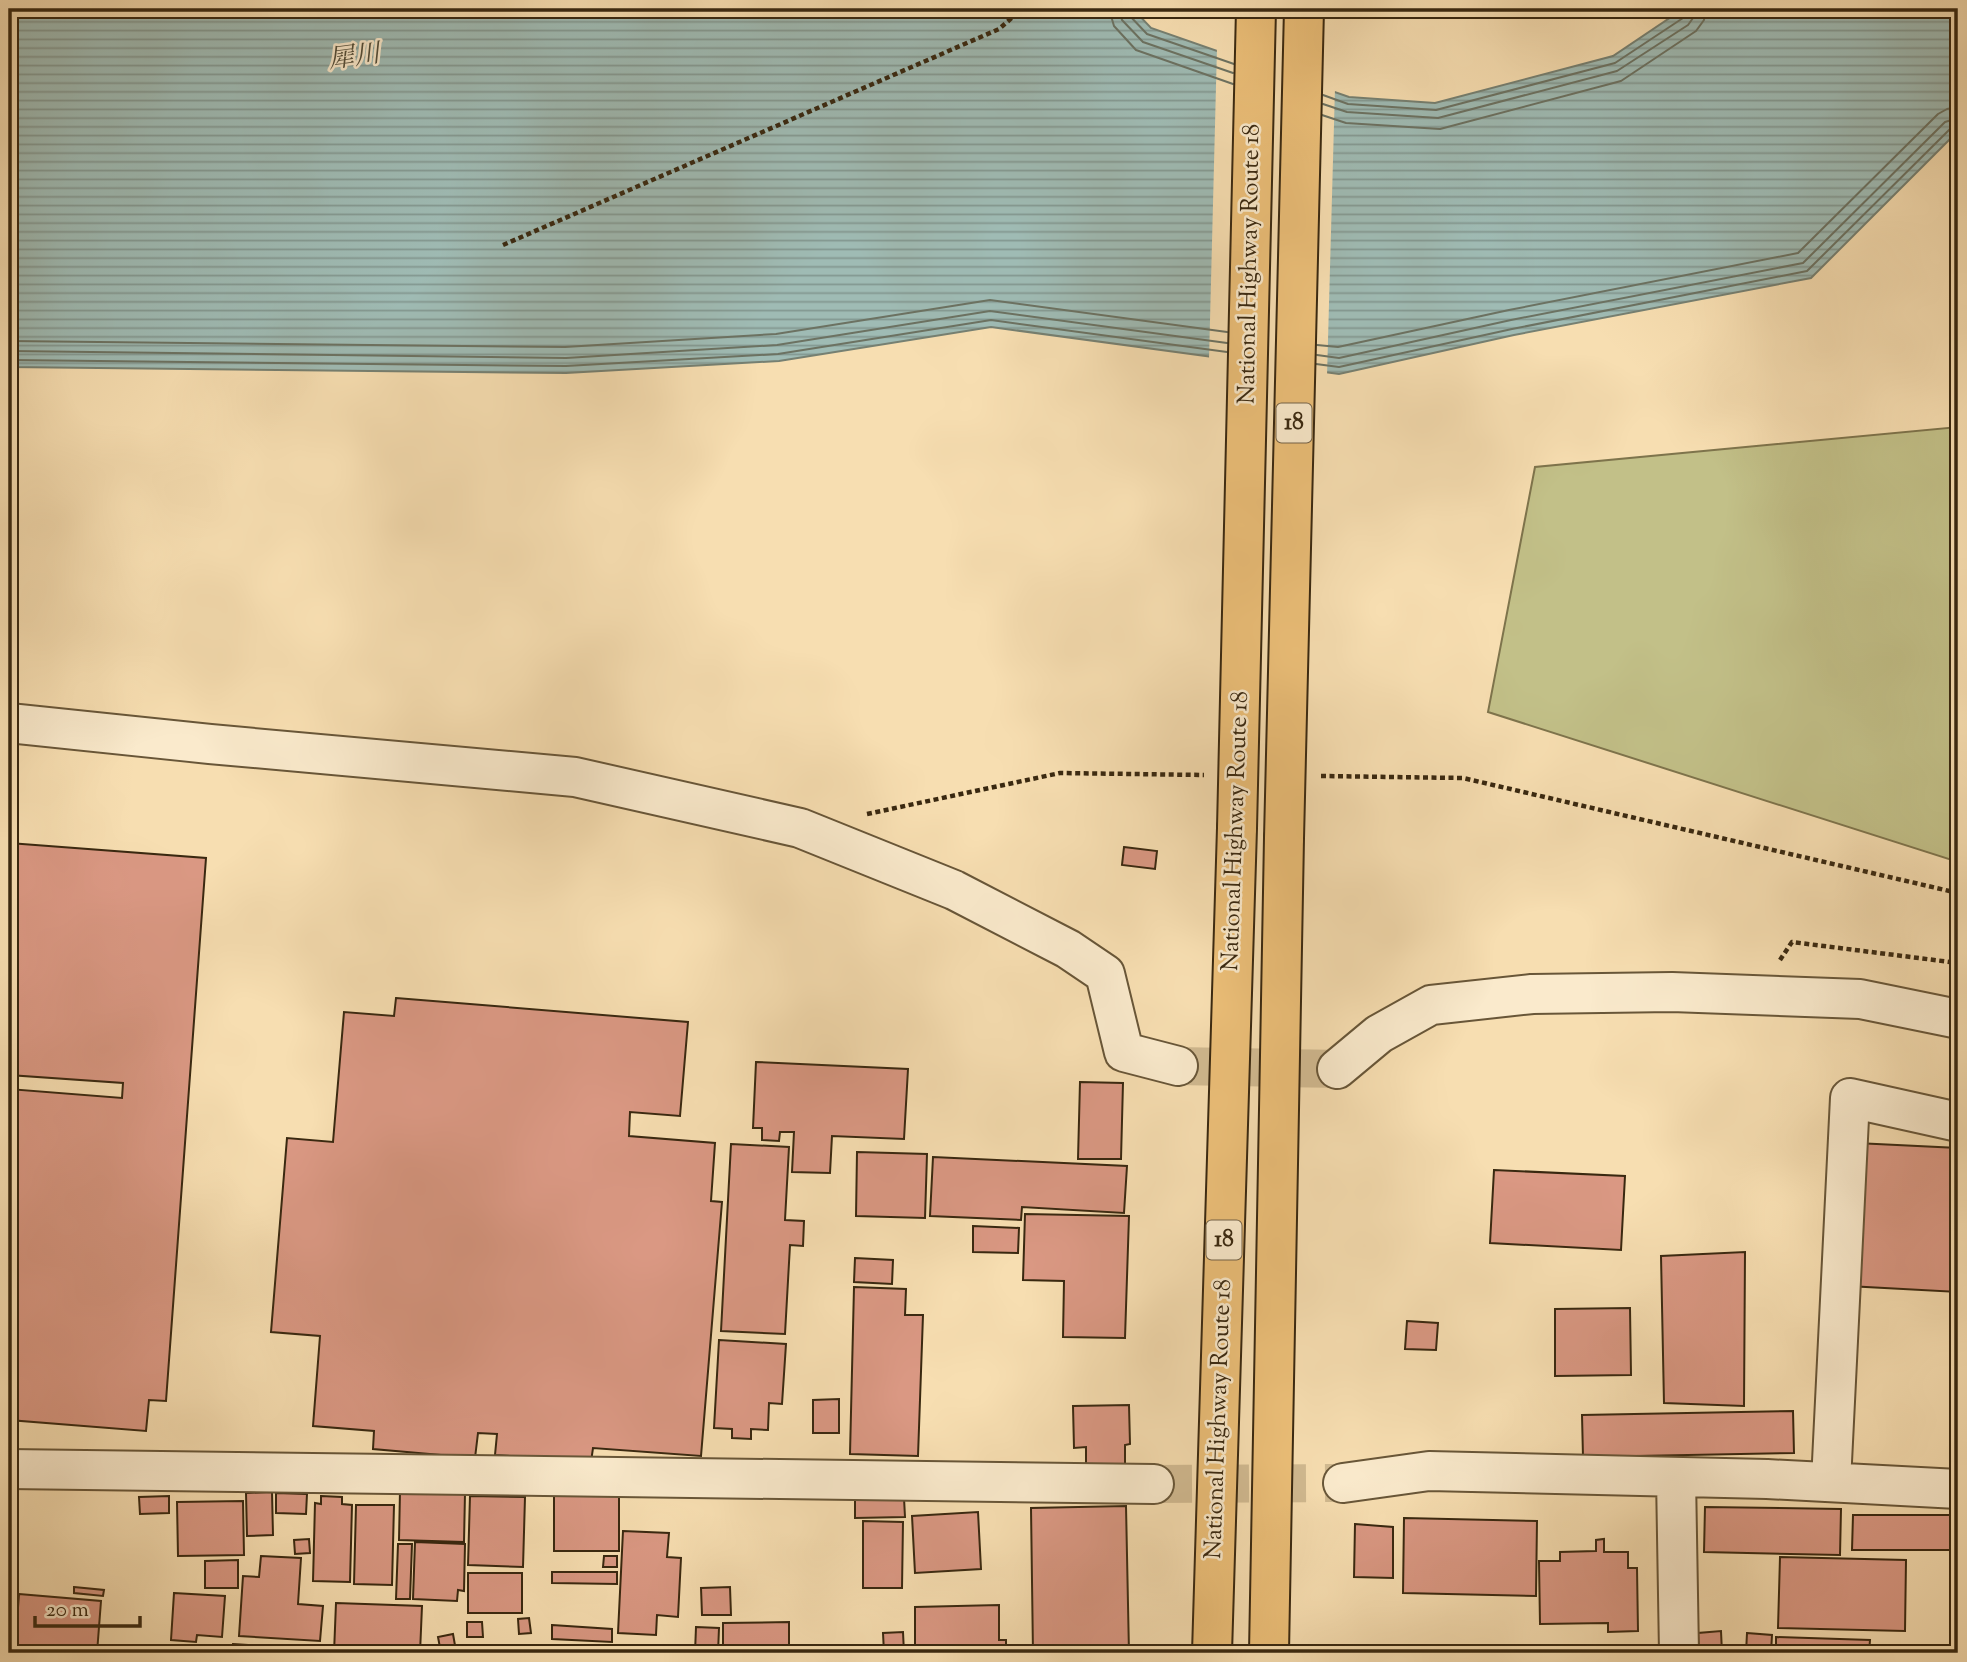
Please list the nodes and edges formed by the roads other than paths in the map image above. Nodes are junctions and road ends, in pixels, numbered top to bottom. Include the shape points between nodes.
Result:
1 (1256, 9) edge
2 (1304, 9) edge
3 (9, 723) edge
4 (1958, 1019) edge
5 (1178, 1066) tunnel mouth
6 (1338, 1069) tunnel mouth
7 (1958, 1122) edge
8 (9, 1469) edge
9 (1676, 1477) junction
10 (1831, 1482) junction
11 (1343, 1483) tunnel mouth
12 (1154, 1484) tunnel mouth
13 (1958, 1489) edge
14 (1212, 1653) edge
15 (1269, 1653) edge
16 (1679, 1653) edge

1 - 14 highway, National Highway Route 18 / 18, bridge
2 - 15 highway, National Highway Route 18 / 18, bridge
3 - 5 street via 575,777 800,828 954,890 1068,949 1105,974 1124,1052
4 - 6 street via 1860,999 1672,992 1532,994 1431,1005 1378,1034
7 - 10 street via 1850,1098
8 - 12 street
9 - 10 street
9 - 11 street via 1429,1471
9 - 16 street
10 - 13 street

